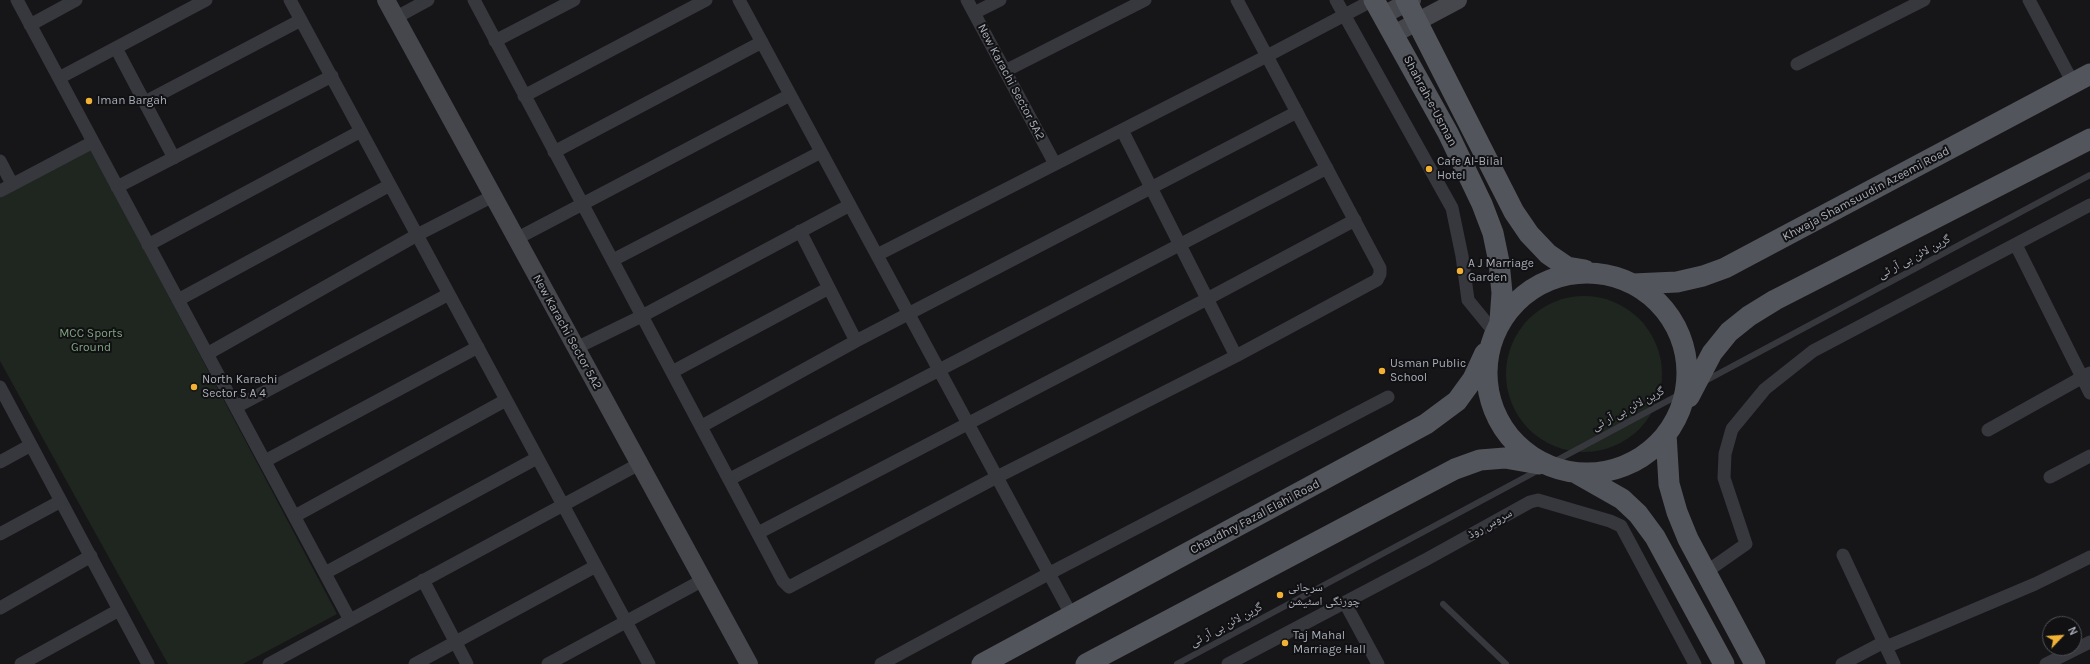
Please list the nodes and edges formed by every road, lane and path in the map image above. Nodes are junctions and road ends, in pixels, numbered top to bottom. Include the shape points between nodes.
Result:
1 (17, 0) edge
2 (76, 0) edge
3 (206, 0) edge
4 (290, 0) edge
5 (386, 0) edge
6 (428, 0) edge
7 (474, 0) edge
8 (574, 0) edge
9 (706, 0) edge
10 (739, 0) edge
11 (967, 0) edge
12 (1000, 0) edge
13 (1145, 0) edge
14 (1237, 0) edge
15 (1336, 0) edge
16 (1458, 0) edge
17 (1924, 0) edge
18 (2029, 0) edge
19 (1408, 1) edge
20 (1377, 5) edge
21 (974, 13) junction
22 (1344, 15) junction
23 (395, 18) junction
24 (301, 20) junction
25 (1418, 21) junction
26 (30, 25) junction
27 (1394, 34) junction
28 (495, 41) junction
29 (762, 42) junction
30 (116, 48) junction
31 (1267, 56) junction
32 (1797, 64) dead end
33 (1005, 71) junction
34 (332, 76) junction
35 (59, 78) junction
36 (2082, 79) edge
37 (524, 96) junction
38 (790, 96) junction
39 (145, 102) junction
40 (1297, 112) junction
41 (1122, 130) junction
42 (361, 131) junction
43 (2090, 139) edge
44 (93, 142) junction
45 (554, 152) junction
46 (821, 152) junction
47 (174, 158) junction
48 (0, 161) edge
49 (1055, 164) junction
50 (1327, 168) junction
51 (2090, 175) edge
52 (12, 184) junction
53 (390, 185) junction
54 (117, 187) junction
55 (1150, 187) junction
56 (0, 191) edge
57 (493, 196) junction
58 (583, 205) junction
59 (850, 205) junction
60 (2090, 205) edge
61 (1355, 220) junction
62 (800, 231) junction
63 (417, 236) junction
64 (516, 239) junction
65 (1179, 244) junction
66 (148, 245) junction
67 (2016, 245) junction
68 (877, 255) junction
69 (613, 260) junction
70 (1597, 273) junction
71 (1633, 284) junction
72 (829, 288) junction
73 (449, 294) junction
74 (178, 300) junction
75 (1208, 300) junction
76 (908, 314) junction
77 (642, 316) junction
78 (1498, 327) junction
79 (856, 341) junction
80 (478, 347) junction
81 (576, 348) junction
82 (207, 354) junction
83 (1236, 356) junction
84 (938, 370) junction
85 (672, 372) junction
86 (2086, 375) edge
87 (1, 393) edge
88 (2090, 393) edge
89 (1388, 397) dead end
90 (506, 400) junction
91 (236, 407) junction
92 (1678, 414) junction
93 (968, 424) junction
94 (702, 426) junction
95 (1988, 430) dead end
96 (1666, 434) junction
97 (31, 445) junction
98 (2090, 456) edge
99 (537, 458) junction
100 (265, 461) junction
101 (0, 462) edge
102 (640, 464) junction
103 (1551, 466) junction
104 (1574, 472) junction
105 (997, 477) junction
106 (2050, 477) dead end
107 (730, 479) junction
108 (61, 501) junction
109 (563, 505) junction
110 (295, 516) junction
111 (758, 533) junction
112 (0, 534) edge
113 (1842, 555) dead end
114 (90, 556) junction
115 (2090, 557) edge
116 (596, 566) junction
117 (325, 572) junction
118 (1706, 572) junction
119 (1050, 573) junction
120 (423, 580) junction
121 (703, 580) junction
122 (1345, 603) junction
123 (1443, 604) dead end
124 (0, 608) edge
125 (119, 610) junction
126 (1072, 616) junction
127 (350, 620) junction
128 (626, 622) junction
129 (1734, 625) junction
130 (1709, 637) junction
131 (455, 642) junction
132 (2090, 642) edge
133 (1885, 645) junction
134 (21, 664) edge
135 (148, 664) edge
136 (269, 664) edge
137 (414, 664) edge
138 (467, 664) edge
139 (548, 664) edge
140 (649, 664) edge
141 (749, 664) edge
142 (881, 664) edge
143 (982, 664) edge
144 (1086, 664) edge
145 (1177, 664) edge
146 (1228, 664) edge
147 (1378, 664) edge
148 (1506, 664) edge
149 (1695, 664) edge
150 (1724, 664) edge
151 (1755, 664) edge
152 (1842, 664) edge
153 (1894, 664) edge
154 (2046, 664) edge

1 - 26 street
2 - 26 street
3 - 30 street
4 - 24 street
5 - 23 street, New Karachi Sector 5A2
6 - 23 street
7 - 28 street
8 - 28 street
9 - 37 street
10 - 29 street
11 - 21 street, New Karachi Sector 5A2
12 - 21 street
13 - 33 street
14 - 31 street
15 - 22 street
16 - 25 street
17 - 32 street
18 - 36 street
19 - 20 street
19 - 25 main road, Shahrah-e-Usman
20 - 22 street
20 - 27 main road, Shahrah-e-Usman
21 - 33 street, New Karachi Sector 5A2
22 - 31 street
22 - 78 street via 1452,208 1468,300
23 - 57 street, New Karachi Sector 5A2
24 - 34 street
24 - 39 street
25 - 27 street
25 - 70 main road, Shahrah-e-Usman via 1514,212 1528,234 1548,254 1567,267
26 - 35 street
27 - 78 main road, Shahrah-e-Usman via 1448,133 1490,226 1502,293
28 - 37 street
29 - 38 street
29 - 45 street
30 - 35 street
30 - 39 street
31 - 40 street
31 - 41 street
33 - 49 street, New Karachi Sector 5A2
34 - 42 street
34 - 47 street
35 - 44 street
36 - 71 main road, Khwaja Shamsuudin Azeemi Road via 1725,268 1677,282
37 - 45 street
38 - 46 street
38 - 58 street
39 - 47 street
40 - 50 street
40 - 55 street
41 - 49 street
41 - 55 street
42 - 53 street
42 - 66 street
43 - 92 main road via 1775,300 1749,316 1728,332 1712,353
44 - 52 street
44 - 54 street
45 - 58 street
46 - 59 street
46 - 69 street
47 - 54 street
48 - 52 street
49 - 68 street
50 - 61 street
50 - 65 street
51 - 145 lane, گرین لائن بی آر ٹی
52 - 56 street
53 - 63 street
53 - 74 street
54 - 66 street
55 - 65 street
55 - 76 street
57 - 63 street
57 - 64 street, New Karachi Sector 5A2
58 - 64 street
58 - 69 street
59 - 62 street
59 - 68 street
60 - 67 street
61 - 75 street
61 - 83 street via 1380,268 1377,280
62 - 72 street
62 - 77 street
63 - 73 street
63 - 82 street
64 - 81 street, New Karachi Sector 5A2
65 - 75 street
65 - 84 street
66 - 74 street
67 - 86 street
67 - 118 street via 1813,351 1765,389 1732,429 1725,454 1724,478 1746,544
68 - 76 street
69 - 77 street
70 - 71 main road via 1615,276
70 - 78 main road via 1568,274 1542,283 1518,299
71 - 92 main road via 1654,298 1662,307 1681,340 1687,364 1686,383
72 - 79 street
72 - 85 street
73 - 80 street
73 - 91 street
74 - 82 street
75 - 83 street
75 - 93 street
76 - 79 street
76 - 84 street
77 - 81 street
77 - 85 street
78 - 103 main road via 1488,359 1488,386 1495,412 1508,435 1528,454
78 - 126 main road, Chaudhry Fazal Elahi Road via 1473,379 1457,401 1426,424
79 - 94 street
80 - 90 street
80 - 100 street
81 - 102 street, New Karachi Sector 5A2
82 - 91 street
83 - 105 street
84 - 93 street
84 - 107 street
85 - 94 street
86 - 88 street
86 - 95 street
87 - 97 street
89 - 119 street
90 - 99 street
90 - 110 street
91 - 100 street
92 - 96 main road
93 - 105 street
93 - 111 street
94 - 107 street
96 - 104 main road via 1648,453 1625,466 1600,472
96 - 118 main road via 1670,484 1677,512
97 - 101 street
97 - 108 street
98 - 106 street
99 - 109 street
99 - 117 street
100 - 110 street
102 - 109 street
102 - 121 street, New Karachi Sector 5A2
103 - 104 main road
103 - 144 main road via 1505,458 1480,460 1455,468
104 - 130 main road via 1622,499 1638,514 1655,537
105 - 111 street via 789,587 783,581
105 - 119 street
107 - 111 street
108 - 112 street
108 - 114 street
109 - 116 street
109 - 120 street
110 - 117 street
113 - 133 street
114 - 124 street
114 - 125 street
115 - 133 street via 2035,584
116 - 128 street
116 - 131 street
117 - 127 street
118 - 129 main road
119 - 126 street
119 - 142 street
120 - 127 street
120 - 131 street
121 - 128 street
121 - 141 street, New Karachi Sector 5A2
122 - 146 street, سروس روڈ
122 - 147 street
122 - 149 street, سروس روڈ via 1530,502 1548,501 1621,526
123 - 148 lane
125 - 134 street
125 - 135 street
126 - 143 main road, Chaudhry Fazal Elahi Road
127 - 136 street
128 - 139 street
128 - 140 street
129 - 130 main road
129 - 151 main road
130 - 150 main road
131 - 137 street
131 - 138 street
132 - 154 street
133 - 152 street
133 - 153 street

